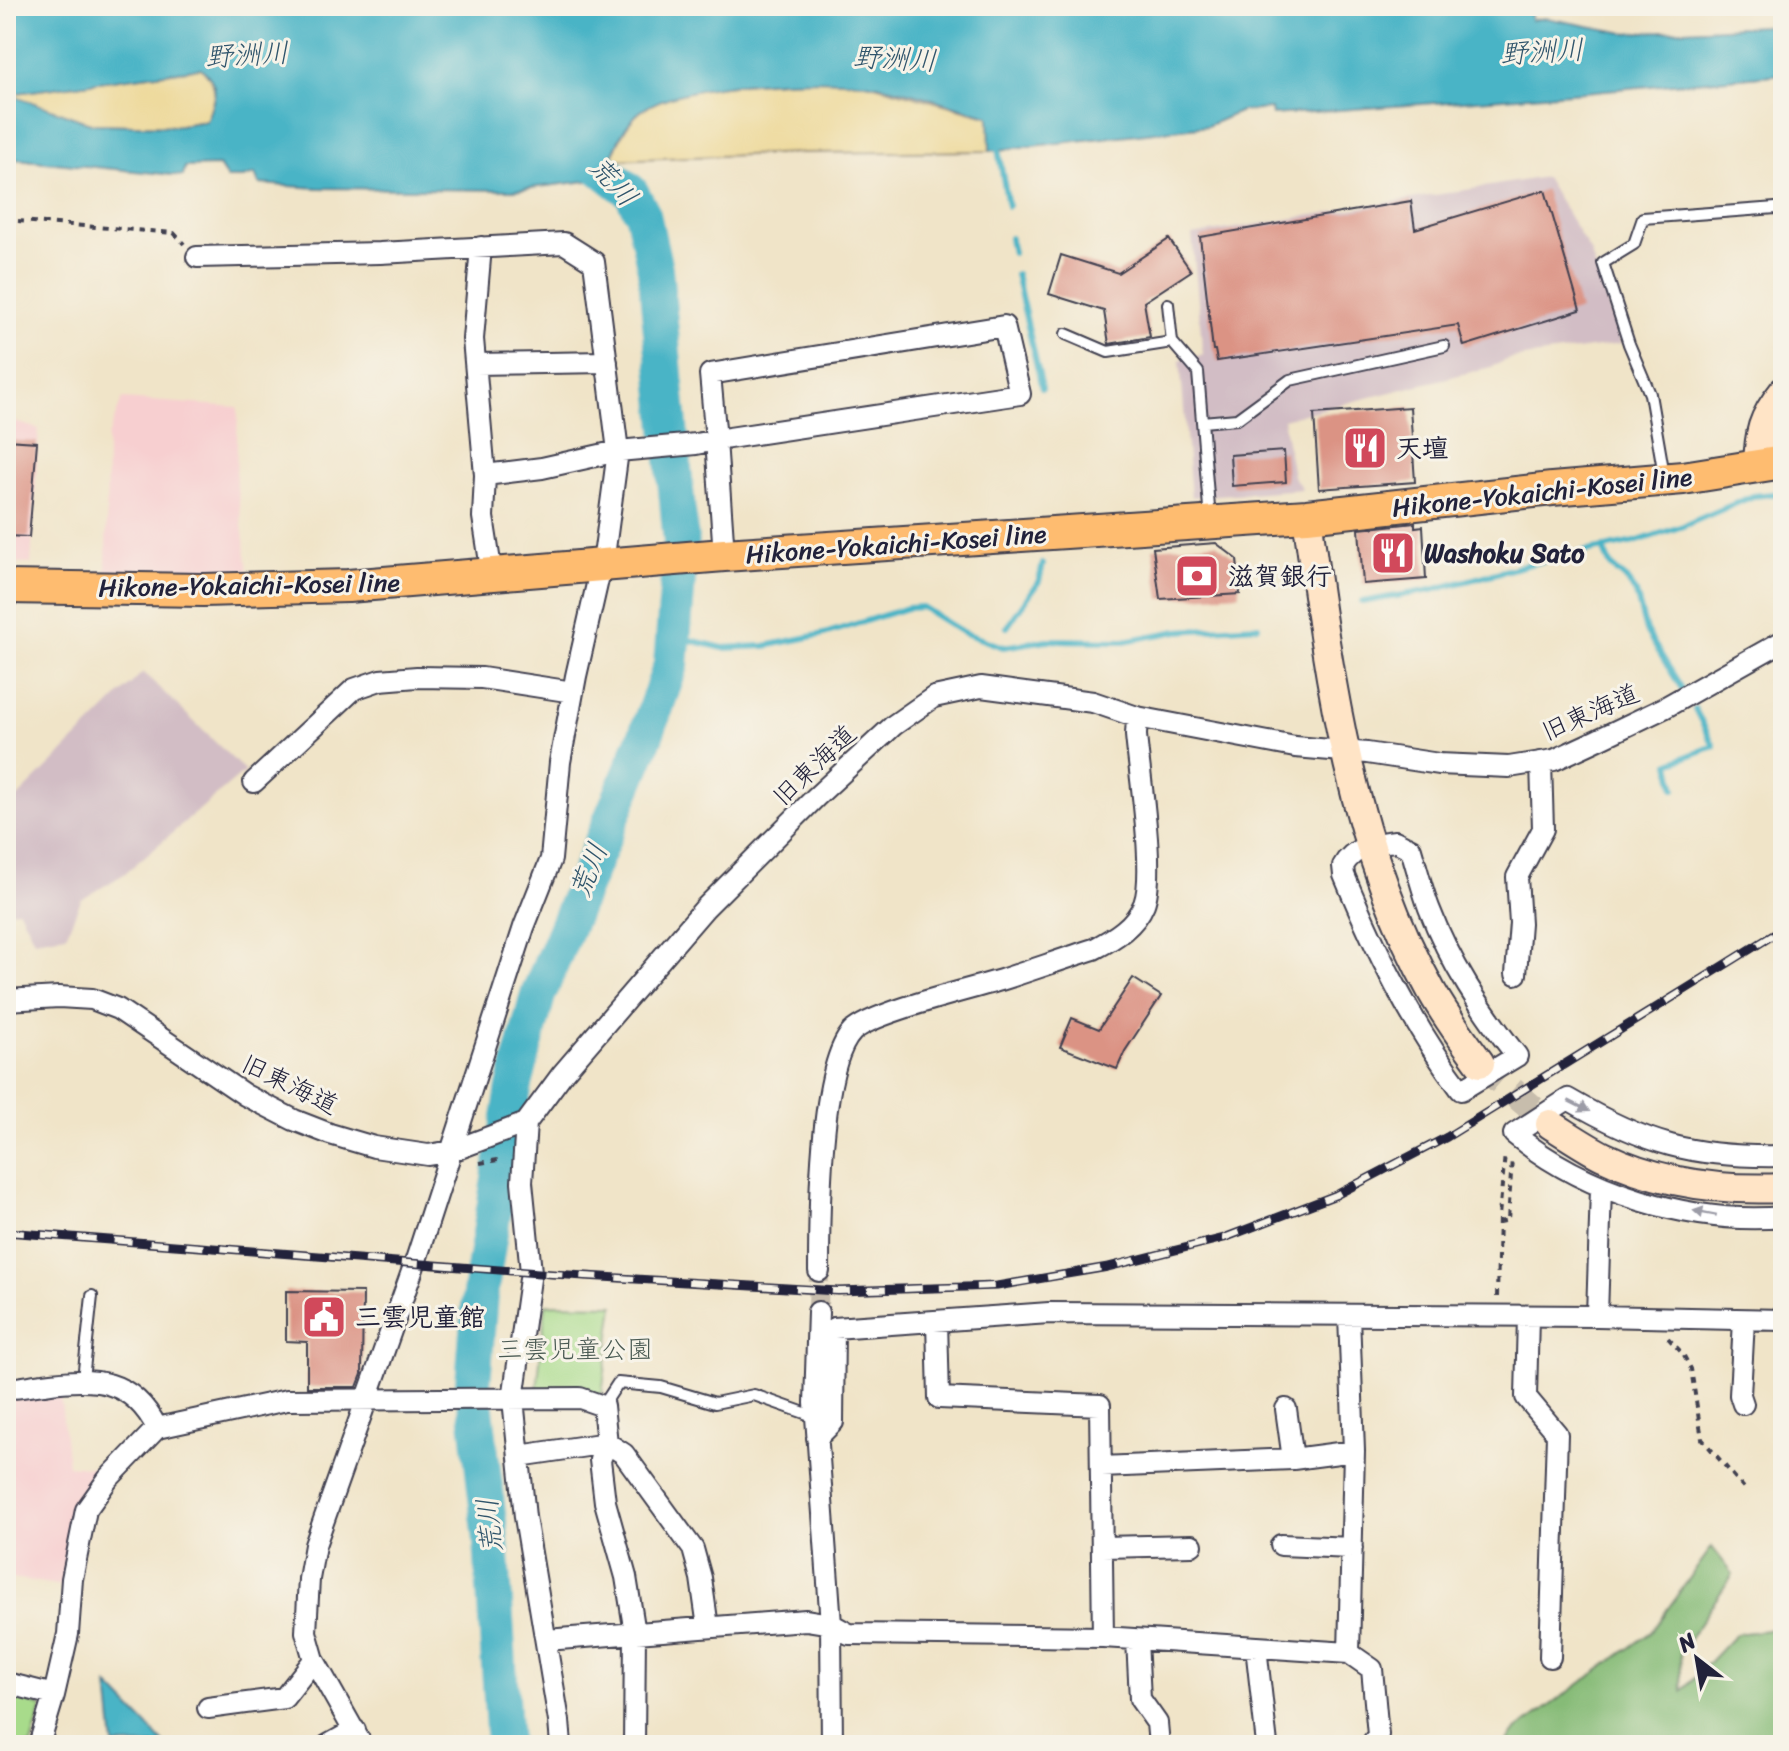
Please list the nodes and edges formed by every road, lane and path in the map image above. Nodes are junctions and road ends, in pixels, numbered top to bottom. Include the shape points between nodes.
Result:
1 (1783, 211) edge
2 (6, 220) edge
3 (481, 247) junction
4 (197, 257) joint
5 (1168, 304) dead end
6 (1066, 334) dead end
7 (1172, 342) junction
8 (1444, 346) dead end
9 (607, 362) junction
10 (476, 364) junction
11 (1783, 392) edge
12 (1202, 422) junction
13 (716, 440) junction
14 (622, 450) junction
15 (1771, 464) edge
16 (485, 475) junction
17 (1665, 480) junction
18 (1307, 516) junction
19 (1210, 522) junction
20 (708, 557) junction
21 (601, 566) junction
22 (492, 575) junction
23 (6, 587) edge
24 (1783, 641) edge
25 (573, 692) junction
26 (1137, 717) junction
27 (1345, 752) junction
28 (1541, 762) junction
29 (254, 782) dead end
30 (1371, 844) junction
31 (1516, 974) dead end
32 (6, 1000) edge
33 (1480, 1063) tunnel mouth
34 (526, 1123) junction
35 (1550, 1124) tunnel mouth
36 (1513, 1148) dead end
37 (1505, 1154) dead end
38 (461, 1155) junction
39 (1783, 1156) edge
40 (514, 1157) dead end
41 (1601, 1188) junction
42 (1783, 1188) edge
43 (1783, 1217) edge
44 (1498, 1222) junction
45 (819, 1271) tunnel mouth
46 (92, 1296) dead end
47 (818, 1312) tunnel mouth
48 (1349, 1315) junction
49 (1496, 1316) junction
50 (1528, 1316) junction
51 (1597, 1316) junction
52 (1645, 1317) junction
53 (1744, 1320) junction
54 (1783, 1320) edge
55 (937, 1321) junction
56 (83, 1379) junction
57 (6, 1388) edge
58 (506, 1399) junction
59 (364, 1401) junction
60 (1743, 1404) dead end
61 (603, 1406) junction
62 (1286, 1409) dead end
63 (816, 1417) junction
64 (157, 1428) junction
65 (817, 1438) junction
66 (607, 1443) junction
67 (1354, 1451) junction
68 (519, 1456) junction
69 (1293, 1459) junction
70 (1101, 1467) junction
71 (1744, 1488) dead end
72 (1192, 1545) dead end
73 (1281, 1545) dead end
74 (1103, 1547) junction
75 (1352, 1548) junction
76 (831, 1624) junction
77 (708, 1627) junction
78 (635, 1633) junction
79 (1103, 1637) junction
80 (546, 1640) junction
81 (1137, 1640) junction
82 (1256, 1647) junction
83 (1349, 1653) junction
84 (1550, 1657) dead end
85 (314, 1660) junction
86 (6, 1683) edge
87 (54, 1695) junction
88 (208, 1708) dead end
89 (359, 1738) edge
90 (39, 1745) edge
91 (328, 1745) edge
92 (561, 1745) edge
93 (634, 1745) edge
94 (832, 1745) edge
95 (1159, 1745) edge
96 (1267, 1745) edge
97 (1371, 1745) edge

1 - 17 lane via 1643,218 1634,244 1603,263 1650,394
2 - 4 path via 174,233
3 - 4 street
3 - 9 street via 564,243 594,262
3 - 10 street via 473,339
5 - 7 lane
6 - 7 lane via 1108,352
7 - 12 lane via 1198,372
8 - 12 lane via 1290,380 1237,419
9 - 10 street
9 - 14 street
10 - 16 street
11 - 15 street via 1759,434
12 - 19 lane
13 - 13 street via 1020,394 1004,326 710,374
13 - 14 street
13 - 20 street
14 - 16 street
14 - 21 street
15 - 17 main road, Hikone-Yokaichi-Kosei line
16 - 22 street via 483,517
17 - 18 main road, Hikone-Yokaichi-Kosei line
18 - 19 main road, Hikone-Yokaichi-Kosei line
18 - 27 street
19 - 20 main road, Hikone-Yokaichi-Kosei line
20 - 21 main road, Hikone-Yokaichi-Kosei line
21 - 22 main road, Hikone-Yokaichi-Kosei line
21 - 25 street
22 - 23 main road, Hikone-Yokaichi-Kosei line via 203,590
24 - 28 street, 旧東海道 via 1664,708
25 - 29 street via 482,678 380,680 354,689
25 - 38 street via 551,859 524,927
26 - 27 street, 旧東海道
26 - 34 street, 旧東海道 via 1093,702 981,687 934,697 883,735 705,908
26 - 45 street via 1148,862 1143,906 1119,936 1094,949 855,1029 842,1045 833,1072 820,1190
27 - 28 street, 旧東海道 via 1439,764 1509,767
27 - 30 street
28 - 31 street via 1543,829 1517,877
30 - 30 street via 1395,841 1411,849 1448,952 1517,1056 1461,1090 1394,986 1344,875 1347,860
30 - 33 street via 1413,955
32 - 38 street, 旧東海道 via 92,999 118,1009 245,1095 294,1120 374,1147
34 - 38 street, 旧東海道
34 - 58 street via 522,1182 531,1272
35 - 42 street via 1603,1156 1652,1174 1743,1190
36 - 44 path via 1508,1220
37 - 44 path
38 - 40 path
38 - 59 street
41 -> 39 street via 1539,1155 1514,1134 1568,1099 1654,1142 1703,1154
43 -> 41 street via 1722,1217
41 - 51 street
44 - 49 path
46 - 56 lane
47 - 63 street
48 - 49 street
48 - 55 street via 1049,1313
48 - 67 street
49 - 50 street
50 - 51 street
50 - 84 street via 1526,1397 1557,1434
51 - 52 street
52 - 53 street
52 - 71 path via 1683,1354 1691,1369 1702,1439
53 - 54 street
53 - 60 street
55 - 65 street via 834,1328 833,1422
55 - 70 street via 939,1398 1100,1405
56 - 57 street
56 - 64 street via 139,1398
58 - 59 street
58 - 61 street via 580,1398
58 - 68 street
59 - 64 street via 287,1400
59 - 85 street via 315,1545 306,1632
61 - 63 lane via 618,1383 661,1387 715,1403 754,1395
61 - 66 street
62 - 69 street
63 - 65 street
64 - 87 street via 86,1510
65 - 76 street
66 - 68 street
66 - 77 street via 624,1454 693,1549
66 - 78 street via 600,1460 605,1502
67 - 69 street
67 - 75 street
68 - 80 street
69 - 70 street
70 - 74 street
72 - 74 street
73 - 75 street
74 - 79 street
75 - 83 street
76 - 77 street via 806,1620
76 - 79 street via 849,1634
76 - 94 street
77 - 78 street
78 - 80 street
78 - 93 street
79 - 81 street
80 - 92 street
81 - 82 street
81 - 95 street via 1140,1699 1157,1723
82 - 83 street
82 - 96 street
83 - 97 street via 1372,1669 1378,1735
85 - 88 street via 284,1698
85 - 89 street
86 - 87 street
87 - 90 street
89 - 91 street

